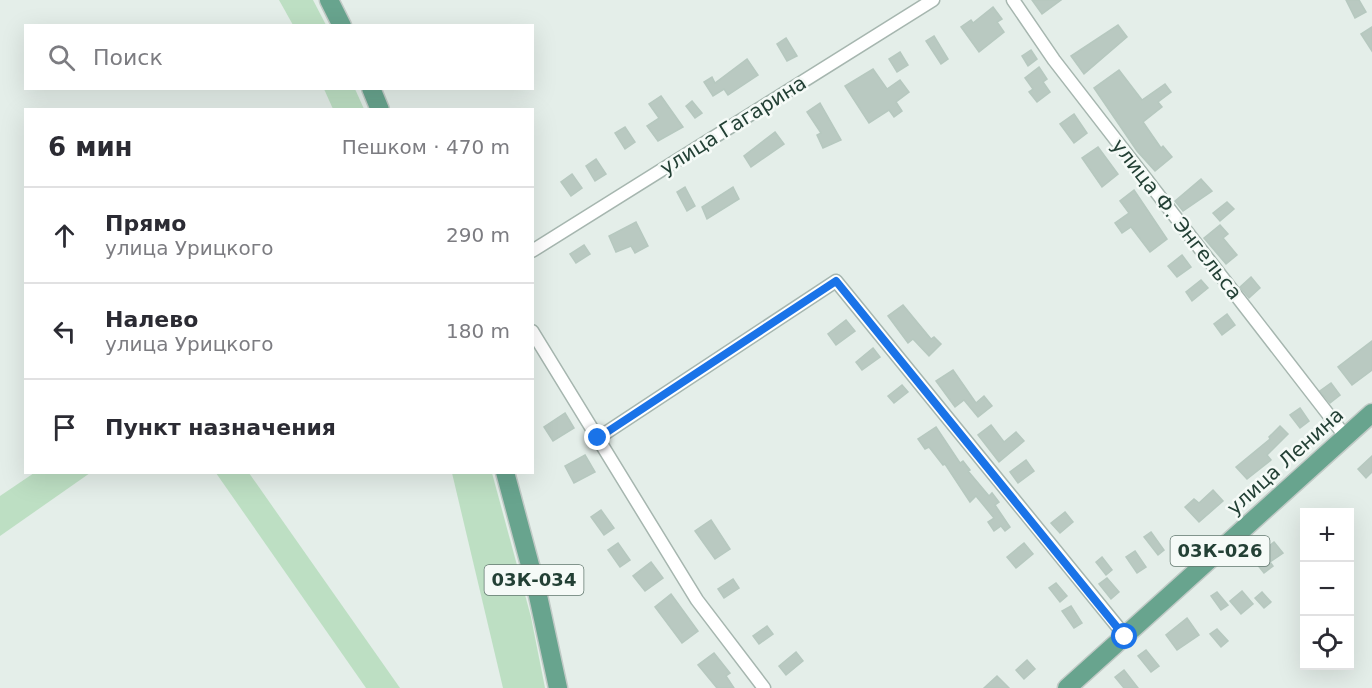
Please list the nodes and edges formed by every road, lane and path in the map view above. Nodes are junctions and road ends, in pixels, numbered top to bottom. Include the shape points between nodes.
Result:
1 (330, 0) edge
2 (933, 0) edge
3 (1013, 0) edge
4 (341, 24) edge
5 (371, 90) edge
6 (379, 108) edge
7 (534, 250) edge
8 (534, 334) edge
9 (1372, 413) edge
10 (1345, 436) junction
11 (598, 438) junction
12 (506, 474) edge
13 (1125, 637) junction
14 (558, 688) edge
15 (764, 688) edge
16 (1067, 688) edge

1 - 4 main road
2 - 7 street, улица Гагарина
3 - 10 street, улица Ф. Энгельса via 1054,60
5 - 6 main road
8 - 11 street
9 - 10 main road, улица Ленина / 03К-026
10 - 13 main road, улица Ленина / 03К-026
11 - 13 street via 836,281
11 - 15 street via 697,600
12 - 14 main road, 03К-034
13 - 16 main road, улица Ленина / 03К-026

